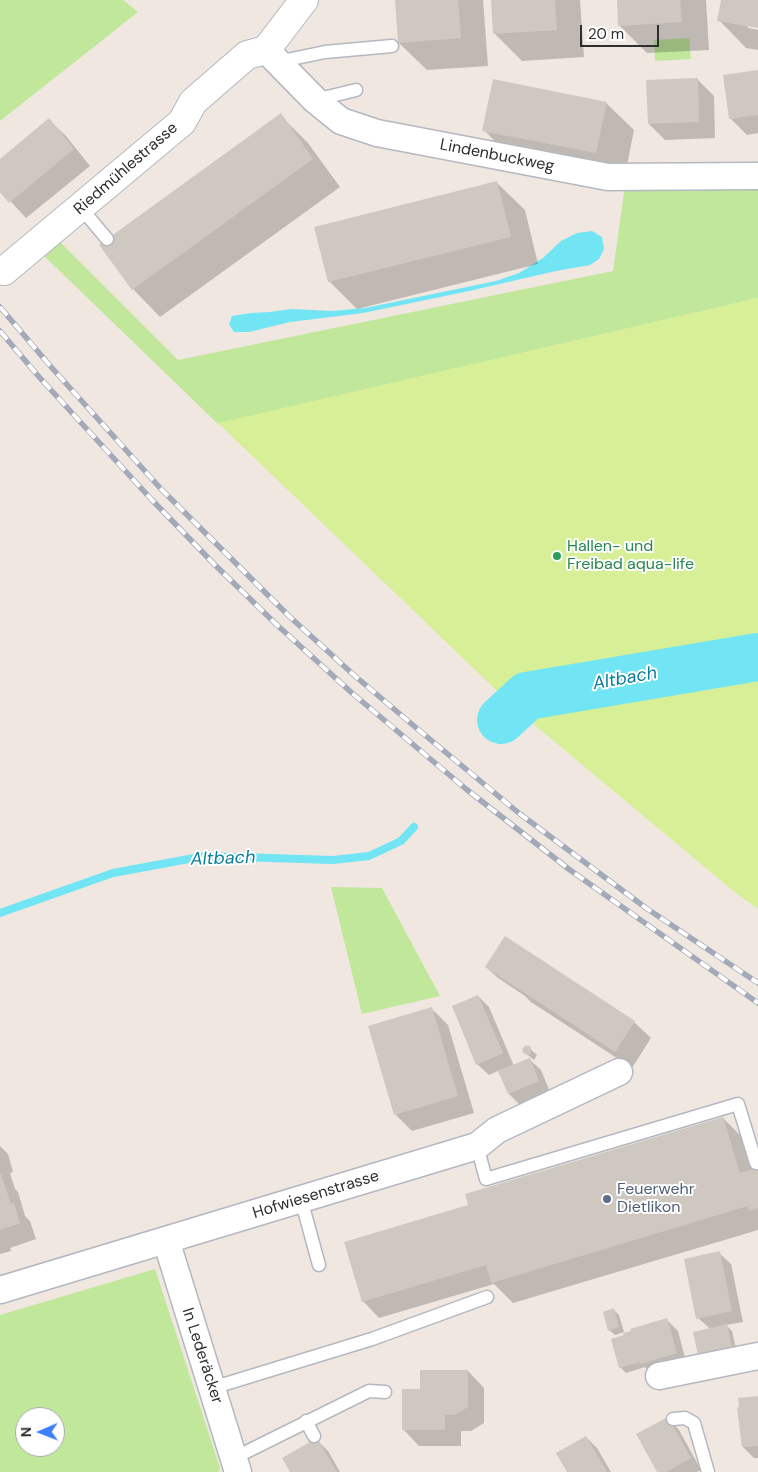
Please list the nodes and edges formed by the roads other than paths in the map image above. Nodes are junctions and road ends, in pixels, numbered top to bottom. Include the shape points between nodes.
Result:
1 (304, 0) edge
2 (392, 46) dead end
3 (272, 56) junction
4 (356, 90) dead end
5 (315, 100) junction
6 (758, 176) edge
7 (81, 208) junction
8 (107, 239) dead end
9 (4, 271) dead end
10 (619, 1072) dead end
11 (477, 1146) junction
12 (756, 1163) dead end
13 (301, 1199) junction
14 (166, 1240) junction
15 (320, 1264) dead end
16 (0, 1290) edge
17 (488, 1297) dead end
18 (758, 1356) edge
19 (659, 1376) dead end
20 (212, 1388) junction
21 (385, 1392) dead end
22 (673, 1419) dead end
23 (306, 1421) junction
24 (314, 1436) dead end
25 (236, 1465) edge
26 (708, 1472) edge

1 - 3 street
2 - 3 lane
3 - 5 street, Lindenbuckweg
3 - 7 street, Riedmühlestrasse via 247,55 193,102 182,122
4 - 5 lane
5 - 6 street, Lindenbuckweg via 341,121 377,133 608,177
7 - 8 lane
7 - 9 street, Riedmühlestrasse
10 - 11 street, Hofwiesenstrasse via 497,1130
11 - 12 lane via 486,1179 738,1104
11 - 13 street, Hofwiesenstrasse
13 - 14 street, Hofwiesenstrasse
13 - 15 lane
14 - 16 street, Hofwiesenstrasse
14 - 20 street, In Lederäcker
17 - 20 lane via 372,1339
18 - 19 street
20 - 25 street, In Lederäcker
21 - 23 lane via 370,1391
22 - 26 lane via 686,1418 694,1423
23 - 24 lane
23 - 25 lane

